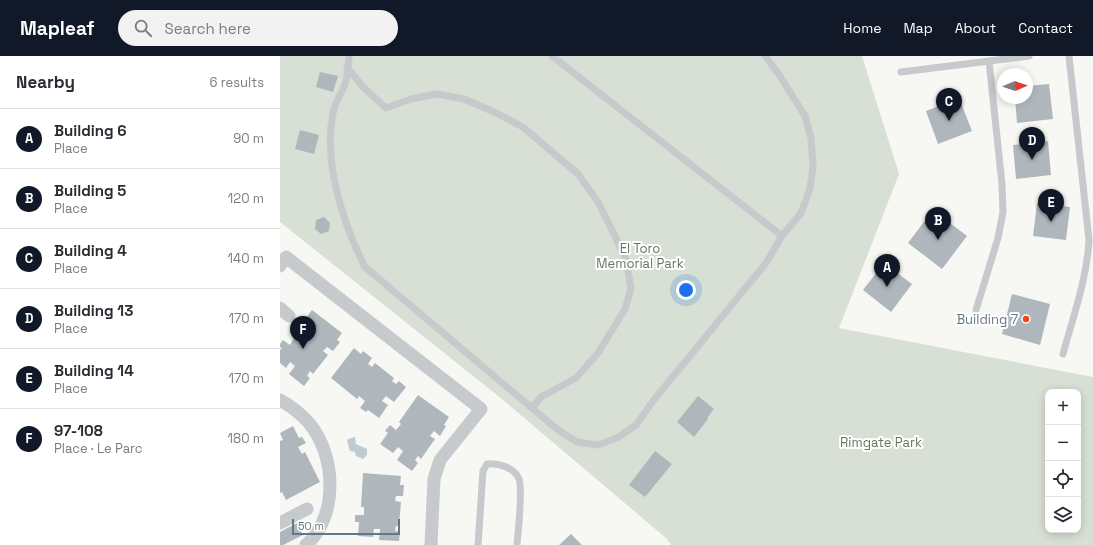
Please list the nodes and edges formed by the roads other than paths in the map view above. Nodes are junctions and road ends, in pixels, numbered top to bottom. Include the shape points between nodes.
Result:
1 (348, 56) edge
2 (552, 56) edge
3 (765, 56) edge
4 (1029, 56) edge
5 (1070, 56) edge
6 (989, 61) junction
7 (347, 67) junction
8 (901, 72) dead end
9 (782, 236) junction
10 (280, 266) edge
11 (976, 310) dead end
12 (1063, 354) dead end
13 (280, 400) edge
14 (532, 408) junction
15 (307, 509) dead end
16 (280, 522) edge
17 (306, 545) edge
18 (431, 545) edge
19 (478, 545) edge
20 (517, 545) edge

1 - 7 lane
2 - 9 lane
3 - 9 lane via 804,116 811,138 813,166 810,189 801,213
4 - 6 lane
5 - 12 lane via 1089,240 1083,281
6 - 8 lane
6 - 11 lane via 1003,212 998,238
7 - 14 lane via 346,81 333,112 331,141 335,184 355,246 365,267
7 - 14 lane via 363,87 386,108 411,99 437,94 464,99 523,127 578,174 598,202 626,260 631,288 625,309 598,353 576,378 541,398
9 - 14 lane via 766,263 636,425 617,438 598,445 577,442
10 - 18 street via 286,257 481,409 440,460 434,480
13 - 17 street via 310,423 318,435 330,472 331,490 327,512 320,528
15 - 16 street
19 - 20 lane via 483,471 487,464 495,463 510,469 519,479

